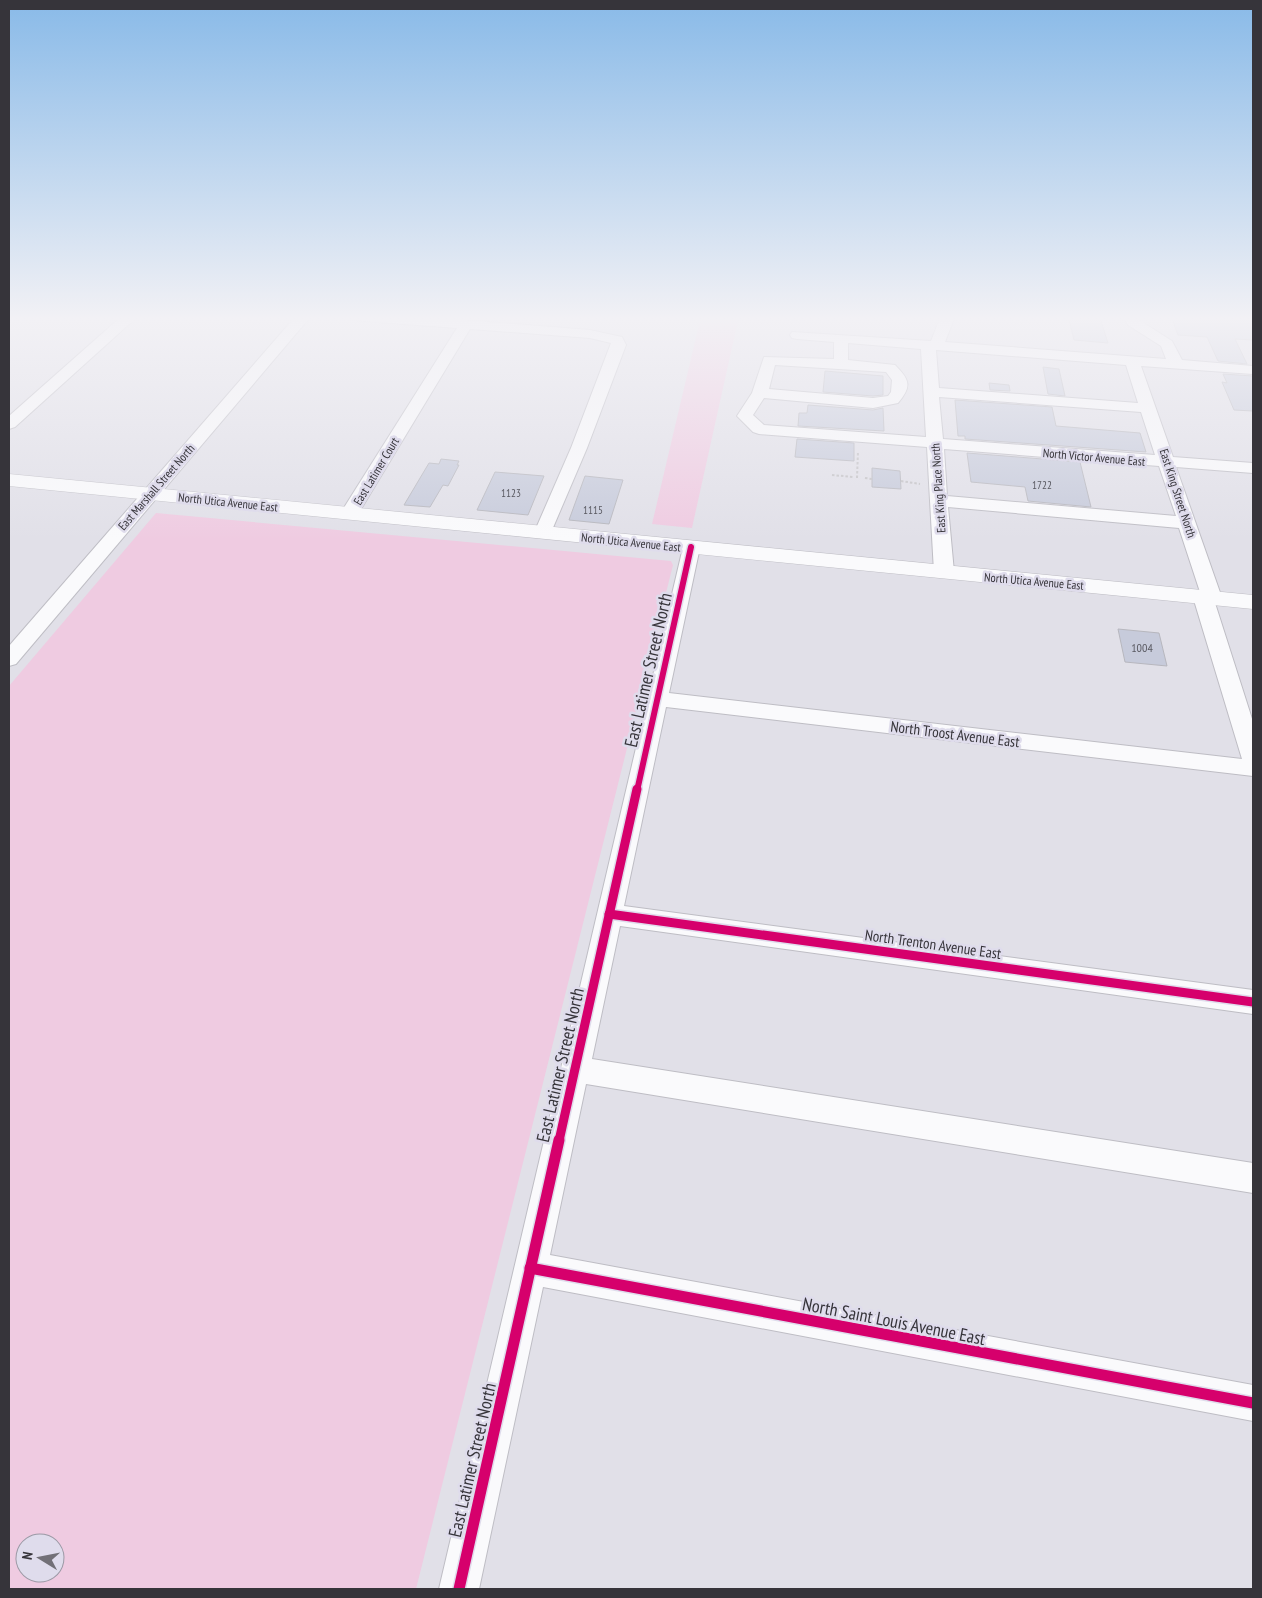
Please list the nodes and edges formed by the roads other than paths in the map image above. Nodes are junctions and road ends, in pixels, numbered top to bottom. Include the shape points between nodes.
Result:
1 (47, 391) edge
2 (239, 391) edge
3 (425, 391) edge
4 (601, 391) edge
5 (899, 391) edge
6 (1143, 391) edge
7 (931, 392) joint
8 (760, 393) joint
9 (1149, 408) junction
10 (9, 424) edge
11 (935, 442) junction
12 (1168, 462) junction
13 (1253, 468) edge
14 (9, 480) edge
15 (150, 494) junction
16 (939, 501) junction
17 (349, 514) junction
18 (1188, 522) junction
19 (543, 533) junction
20 (691, 548) junction
21 (944, 572) junction
22 (1208, 597) junction
23 (1253, 602) edge
24 (9, 659) edge
25 (657, 699) junction
26 (1253, 757) edge
27 (1253, 768) edge
28 (609, 914) junction
29 (1253, 1002) edge
30 (574, 1069) junction
31 (1253, 1178) edge
32 (530, 1268) junction
33 (1253, 1403) edge
34 (459, 1589) edge

1 - 10 street
2 - 15 street, East Marshall Street North
3 - 17 street, East Latimer Court
4 - 19 street
5 - 8 street via 893,400 873,403
6 - 9 street, East King Street North
7 - 9 street
7 - 11 street, East King Place North
8 - 11 street, North Victor Avenue East via 745,416 760,429
9 - 12 street, East King Street North
11 - 12 street, North Victor Avenue East
11 - 16 street, East King Place North
12 - 13 street, North Victor Avenue East
12 - 18 street, East King Street North
14 - 15 main road, North Utica Avenue East
15 - 17 main road, North Utica Avenue East
15 - 24 street, East Marshall Street North
16 - 18 street
16 - 21 street, East King Place North
17 - 19 main road, North Utica Avenue East
18 - 22 street, East King Street North
19 - 20 main road, North Utica Avenue East
20 - 21 main road, North Utica Avenue East
20 - 25 street, East Latimer Street North
21 - 22 main road, North Utica Avenue East
22 - 23 main road, North Utica Avenue East
22 - 26 street, East King Street North
25 - 27 street, North Troost Avenue East
25 - 28 street, East Latimer Street North
28 - 29 street, North Trenton Avenue East
28 - 30 street, East Latimer Street North
30 - 31 street
30 - 32 street, East Latimer Street North
32 - 33 street, North Saint Louis Avenue East
32 - 34 street, East Latimer Street North

